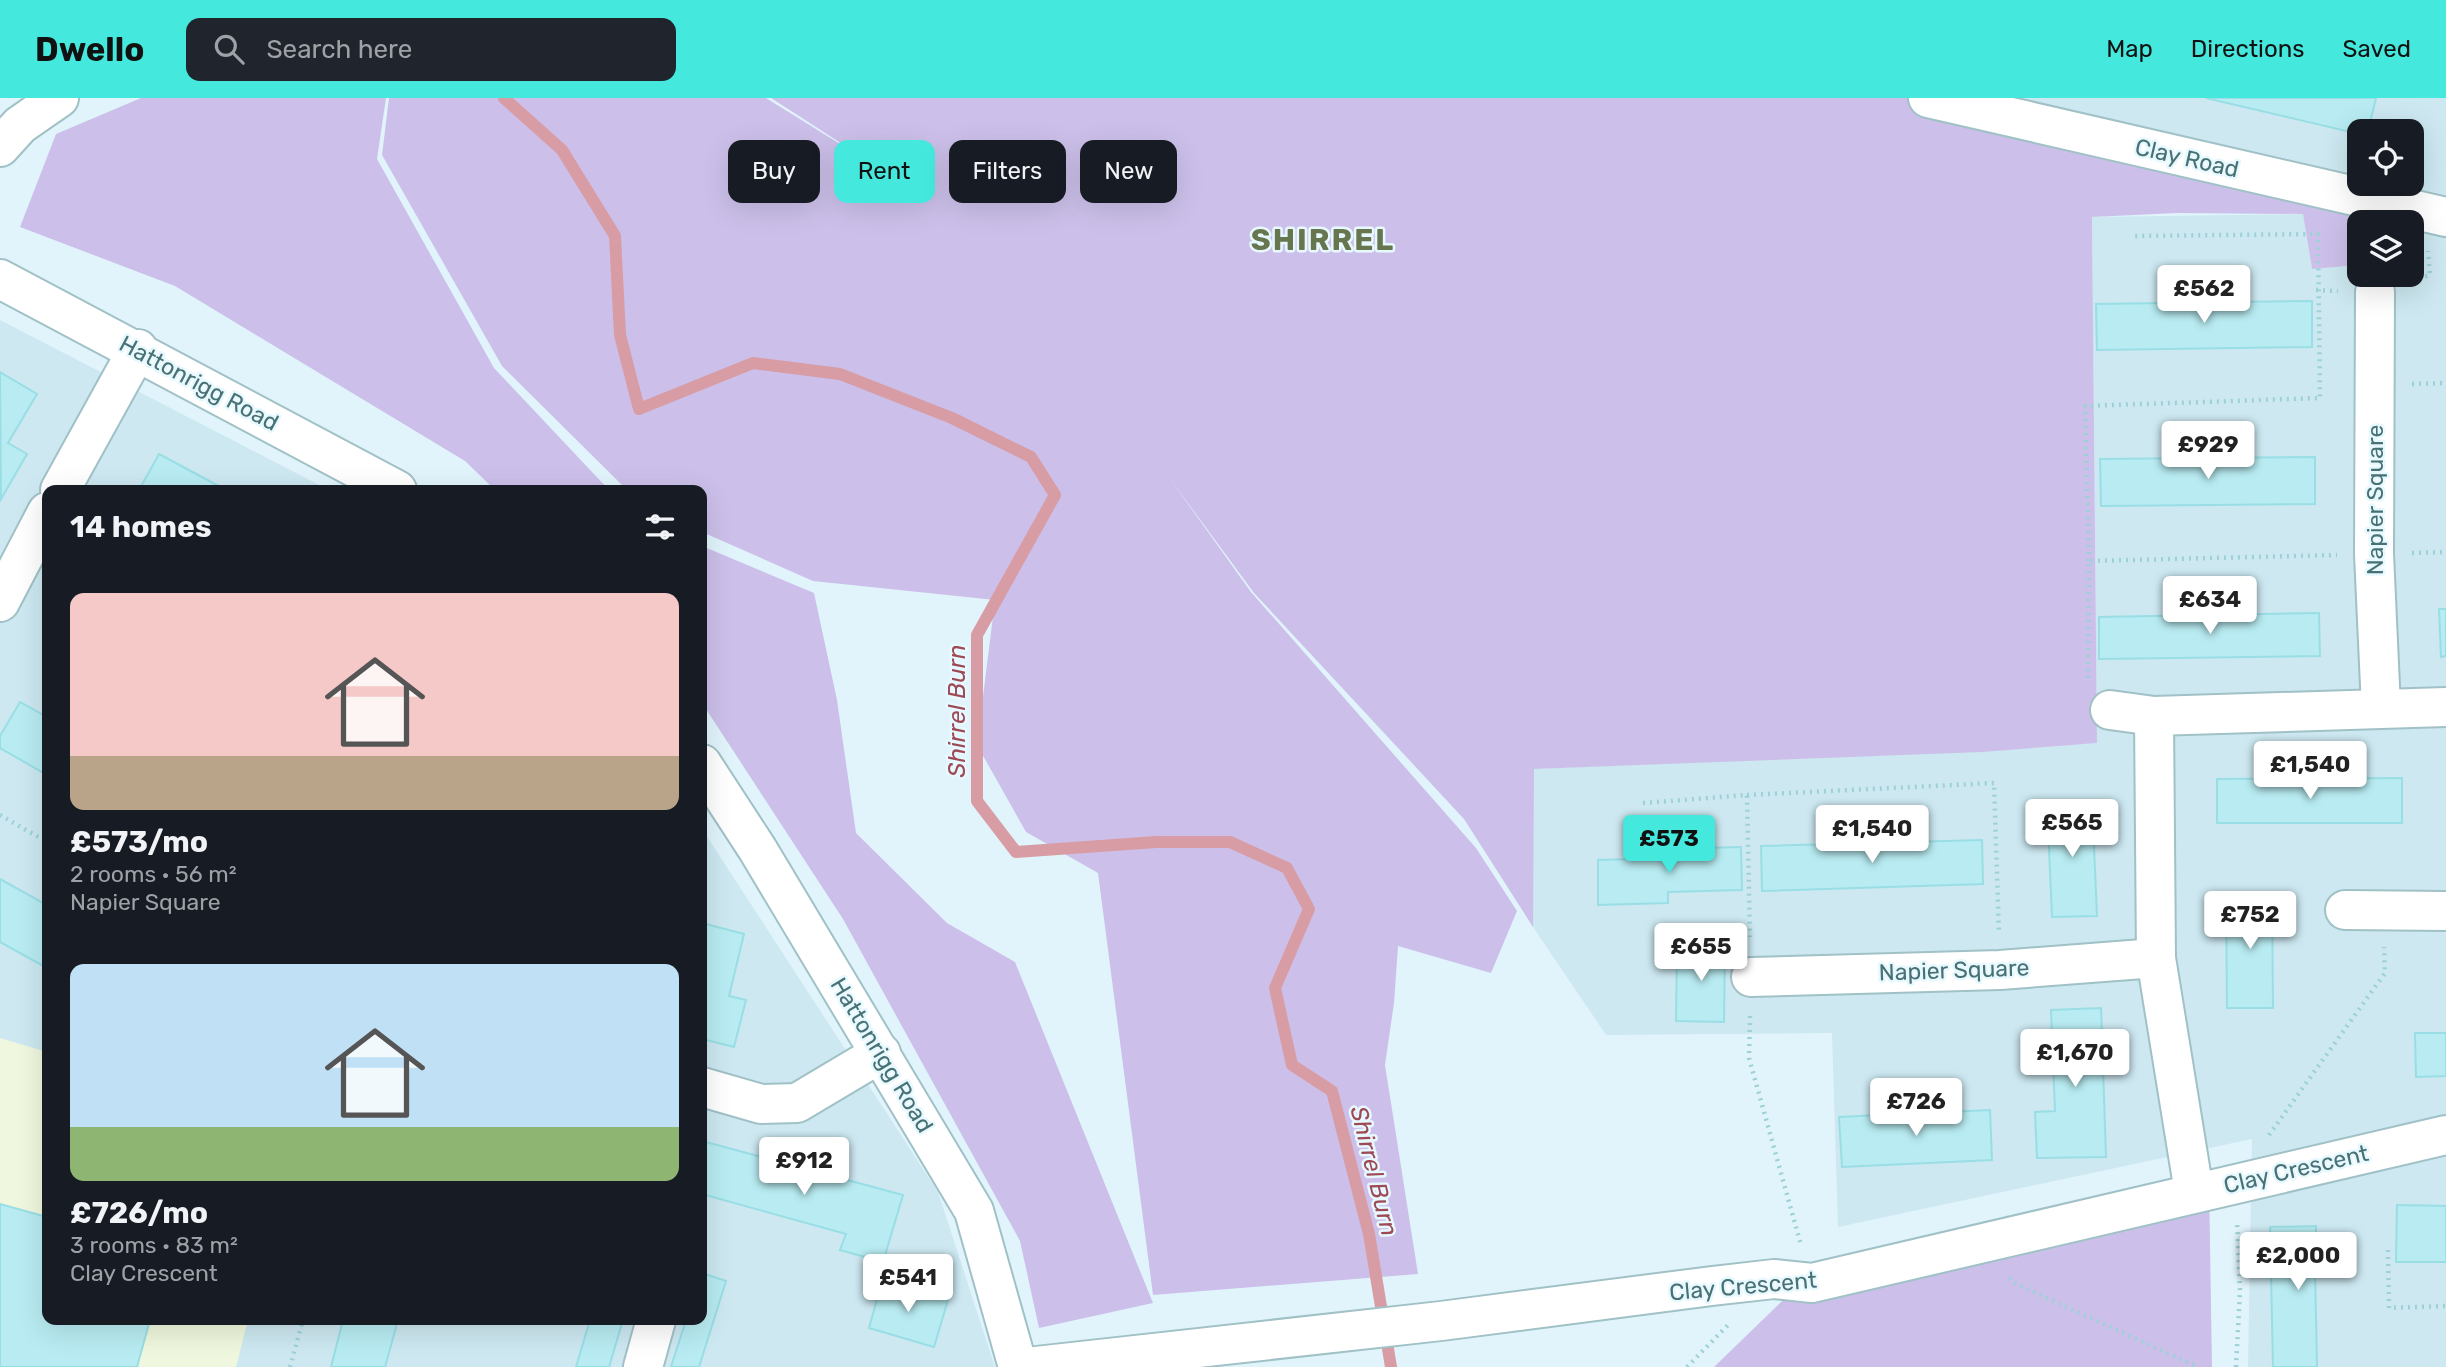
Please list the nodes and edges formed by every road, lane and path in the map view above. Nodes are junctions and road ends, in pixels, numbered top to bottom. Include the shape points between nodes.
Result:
1 (59, 98) edge
2 (1928, 98) edge
3 (0, 147) edge
4 (2435, 214) edge
5 (2131, 236) dead end
6 (0, 279) edge
7 (2375, 292) joint
8 (138, 349) junction
9 (63, 485) edge
10 (388, 485) edge
11 (42, 518) edge
12 (2446, 552) edge
13 (11, 554) edge
14 (2374, 554) junction
15 (2089, 561) junction
16 (0, 602) edge
17 (2446, 707) edge
18 (2381, 708) junction
19 (2110, 710) joint
20 (2154, 716) junction
21 (707, 772) edge
22 (1747, 795) dead end
23 (0, 815) edge
24 (42, 839) edge
25 (2364, 911) joint
26 (2446, 911) edge
27 (2156, 958) junction
28 (2000, 970) junction
29 (1751, 977) dead end
30 (881, 1053) junction
31 (707, 1088) edge
32 (2446, 1135) edge
33 (2236, 1182) junction
34 (2194, 1192) junction
35 (1977, 1243) junction
36 (2388, 1250) dead end
37 (2446, 1306) edge
38 (302, 1325) edge
39 (655, 1325) edge
40 (290, 1367) edge
41 (643, 1367) edge
42 (1018, 1367) edge
43 (1027, 1367) edge
44 (2198, 1367) edge
45 (2236, 1367) edge

1 - 3 street via 20,125
2 - 4 street, Clay Road
4 - 7 path via 2430,275
5 - 15 path via 2318,234 2320,398 2085,406
6 - 8 street, Hattonrigg Road
7 - 14 street, Napier Square
8 - 9 street
8 - 10 street, Hattonrigg Road
11 - 13 street
12 - 14 path
13 - 16 street
14 - 15 path
14 - 18 street, Napier Square
15 - 19 path via 2088,696
17 - 18 street
18 - 20 street
19 - 20 street
20 - 27 street
21 - 30 street, Hattonrigg Road
22 - 28 path via 1994,783
23 - 24 path
25 - 26 street
25 - 33 path via 2385,973
27 - 28 street, Napier Square
27 - 34 street
28 - 29 street, Napier Square
30 - 31 street via 797,1103 761,1104
30 - 42 street, Hattonrigg Road via 974,1211
32 - 33 street, Clay Crescent
33 - 34 street, Clay Crescent
33 - 45 path via 2240,1291
34 - 35 street, Clay Crescent
35 - 43 street, Clay Crescent via 1812,1283 1761,1280
35 - 44 path via 2016,1284
36 - 37 path via 2389,1308
38 - 40 path
39 - 41 street

